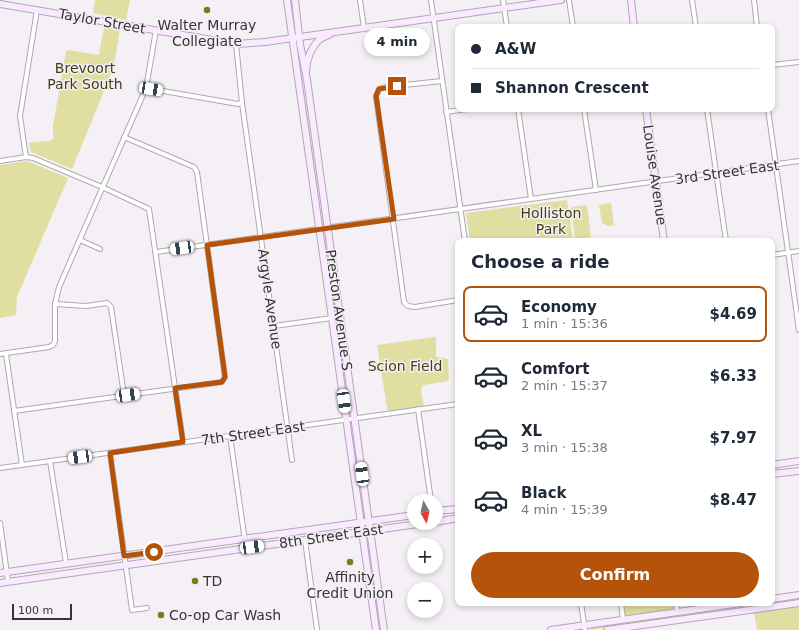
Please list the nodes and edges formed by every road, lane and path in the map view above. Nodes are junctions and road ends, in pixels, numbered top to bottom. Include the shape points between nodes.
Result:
1 (288, 0) edge
2 (295, 0) edge
3 (360, 0) edge
4 (431, 0) edge
5 (503, 0) edge
6 (561, 0) edge
7 (569, 0) edge
8 (630, 0) edge
9 (692, 0) edge
10 (754, 0) edge
11 (0, 4) edge
12 (504, 8) junction
13 (37, 10) junction
14 (434, 18) junction
15 (506, 24) edge
16 (573, 24) edge
17 (634, 24) edge
18 (696, 24) edge
19 (757, 24) edge
20 (364, 28) junction
21 (156, 30) junction
22 (336, 31) junction
23 (296, 38) junction
24 (236, 44) junction
25 (799, 62) edge
26 (775, 65) edge
27 (307, 80) junction
28 (442, 81) junction
29 (146, 88) junction
30 (242, 103) junction
31 (455, 111) edge
32 (446, 112) junction
33 (518, 112) edge
34 (584, 112) edge
35 (646, 112) edge
36 (707, 112) edge
37 (768, 112) edge
38 (124, 137) junction
39 (26, 157) junction
40 (0, 161) edge
41 (799, 161) edge
42 (776, 164) junction
43 (716, 173) junction
44 (656, 182) junction
45 (102, 187) junction
46 (596, 190) junction
47 (531, 199) junction
48 (460, 209) junction
49 (394, 219) junction
50 (320, 228) junction
51 (327, 228) junction
52 (262, 238) junction
53 (465, 238) edge
54 (664, 238) edge
55 (726, 238) edge
56 (80, 240) junction
57 (207, 245) junction
58 (100, 249) dead end
59 (799, 251) edge
60 (156, 252) junction
61 (788, 253) junction
62 (775, 255) edge
63 (455, 300) edge
64 (55, 304) junction
65 (332, 318) junction
66 (274, 326) junction
67 (799, 330) edge
68 (0, 354) edge
69 (6, 354) junction
70 (175, 388) junction
71 (124, 395) junction
72 (455, 404) edge
73 (418, 409) junction
74 (14, 411) junction
75 (354, 419) junction
76 (347, 420) junction
77 (288, 428) junction
78 (230, 436) junction
79 (183, 442) junction
80 (110, 453) junction
81 (292, 460) dead end
82 (50, 461) junction
83 (799, 461) edge
84 (22, 465) junction
85 (775, 465) edge
86 (0, 468) edge
87 (799, 471) edge
88 (775, 474) edge
89 (430, 494) edge
90 (455, 508) edge
91 (443, 510) edge
92 (407, 516) edge
93 (455, 519) edge
94 (443, 521) edge
95 (369, 522) junction
96 (0, 523) edge
97 (362, 523) junction
98 (407, 526) edge
99 (370, 531) junction
100 (363, 532) junction
101 (244, 539) junction
102 (305, 540) junction
103 (246, 548) junction
104 (124, 556) junction
105 (66, 563) junction
106 (126, 565) junction
107 (3, 573) edge
108 (8, 582) junction
109 (0, 583) edge
110 (799, 595) edge
111 (775, 599) edge
112 (799, 602) edge
113 (582, 606) edge
114 (621, 606) edge
115 (676, 606) edge
116 (710, 606) edge
117 (716, 606) edge
118 (772, 606) edge
119 (775, 606) edge
120 (147, 608) dead end
121 (677, 611) junction
122 (717, 614) junction
123 (623, 620) junction
124 (652, 627) edge
125 (585, 628) edge
126 (317, 630) edge
127 (376, 630) edge
128 (384, 630) edge
129 (552, 630) edge
130 (607, 630) edge

1 - 23 main road
2 - 23 main road
3 - 20 street
4 - 14 street
5 - 12 street
6 - 12 main road, Taylor Street
7 - 16 street
8 - 17 main road
9 - 18 street
10 - 19 street
11 - 13 main road, Taylor Street
12 - 14 main road, Taylor Street
12 - 15 street
13 - 21 main road, Taylor Street
13 - 39 street via 20,116
14 - 20 main road, Taylor Street
14 - 28 street
20 - 22 main road, Taylor Street
21 - 24 main road, Taylor Street
21 - 29 street
22 - 23 main road, Taylor Street
22 - 27 main road via 320,40 311,51 306,68
23 - 24 main road, Taylor Street
23 - 27 main road, Preston Avenue S
23 - 50 main road, Preston Avenue S
24 - 30 street, Argyle Avenue
25 - 26 street
27 - 51 main road, Preston Avenue S
28 - 32 street
28 - 49 street via 386,87 379,89 376,96
29 - 30 street
29 - 38 street
30 - 52 street, Argyle Avenue
31 - 32 street
32 - 48 street
33 - 47 street
34 - 46 street
35 - 44 main road, Louise Avenue
36 - 43 street
37 - 42 street
38 - 45 street
38 - 57 street via 194,167 197,172
39 - 40 street
39 - 45 street
41 - 42 street, 3rd Street East
42 - 43 street, 3rd Street East
42 - 61 street
43 - 44 street, 3rd Street East
43 - 55 street
44 - 46 street, 3rd Street East
44 - 54 main road, Louise Avenue
45 - 56 street
45 - 60 street via 150,209
46 - 47 street, 3rd Street East
47 - 48 street, 3rd Street East
48 - 49 street, 3rd Street East
48 - 53 street
49 - 51 street, 3rd Street East
49 - 63 street via 404,302 415,307
50 - 51 street, 3rd Street East
50 - 52 street, 3rd Street East
50 - 65 main road, Preston Avenue S
51 - 75 main road, Preston Avenue S
52 - 57 street, 3rd Street East
52 - 66 street, Argyle Avenue
56 - 58 street
56 - 64 street via 59,287
57 - 60 street, 3rd Street East
57 - 70 street via 225,377 222,382
59 - 61 street
60 - 70 street
61 - 62 street
61 - 67 street
64 - 69 street via 53,345
64 - 71 street via 81,306 106,303 112,307
65 - 66 street
65 - 76 main road, Preston Avenue S
66 - 77 street, Argyle Avenue
68 - 69 street
69 - 74 street
70 - 71 street
70 - 79 street
71 - 74 street
72 - 73 street, 7th Street East
73 - 75 street, 7th Street East
73 - 89 street
74 - 84 street
75 - 76 street, 7th Street East
75 - 95 main road, Preston Avenue S
76 - 77 street, 7th Street East
76 - 97 main road, Preston Avenue S
77 - 78 street, 7th Street East
77 - 81 street, Argyle Avenue
78 - 79 street, 7th Street East
78 - 101 street
79 - 80 street, 7th Street East
80 - 82 street, 7th Street East
80 - 104 street
82 - 84 street, 7th Street East
82 - 105 street
83 - 85 main road
84 - 86 street, 7th Street East
87 - 88 main road
90 - 91 main road
92 - 95 main road, 8th Street East
93 - 94 main road
95 - 97 main road, 8th Street East
95 - 99 main road, Preston Avenue S
96 - 107 street
97 - 100 main road, Preston Avenue S
97 - 101 main road, 8th Street East
98 - 99 main road, 8th Street East
99 - 100 main road, 8th Street East
99 - 128 main road, Preston Avenue S
100 - 102 main road, 8th Street East
100 - 127 main road, Preston Avenue S
101 - 103 street
101 - 104 main road, 8th Street East
102 - 103 main road, 8th Street East
102 - 126 street
103 - 106 main road, 8th Street East
104 - 105 main road, 8th Street East
104 - 106 street
105 - 107 main road, 8th Street East
106 - 108 main road, 8th Street East
106 - 120 street via 132,610
107 - 108 street
108 - 109 main road, 8th Street East
110 - 111 main road
112 - 119 main road
113 - 125 street
114 - 123 street
115 - 121 street
116 - 121 main road
117 - 122 street
118 - 122 main road
121 - 123 main road
122 - 124 main road
123 - 125 main road
124 - 130 main road
125 - 129 main road

